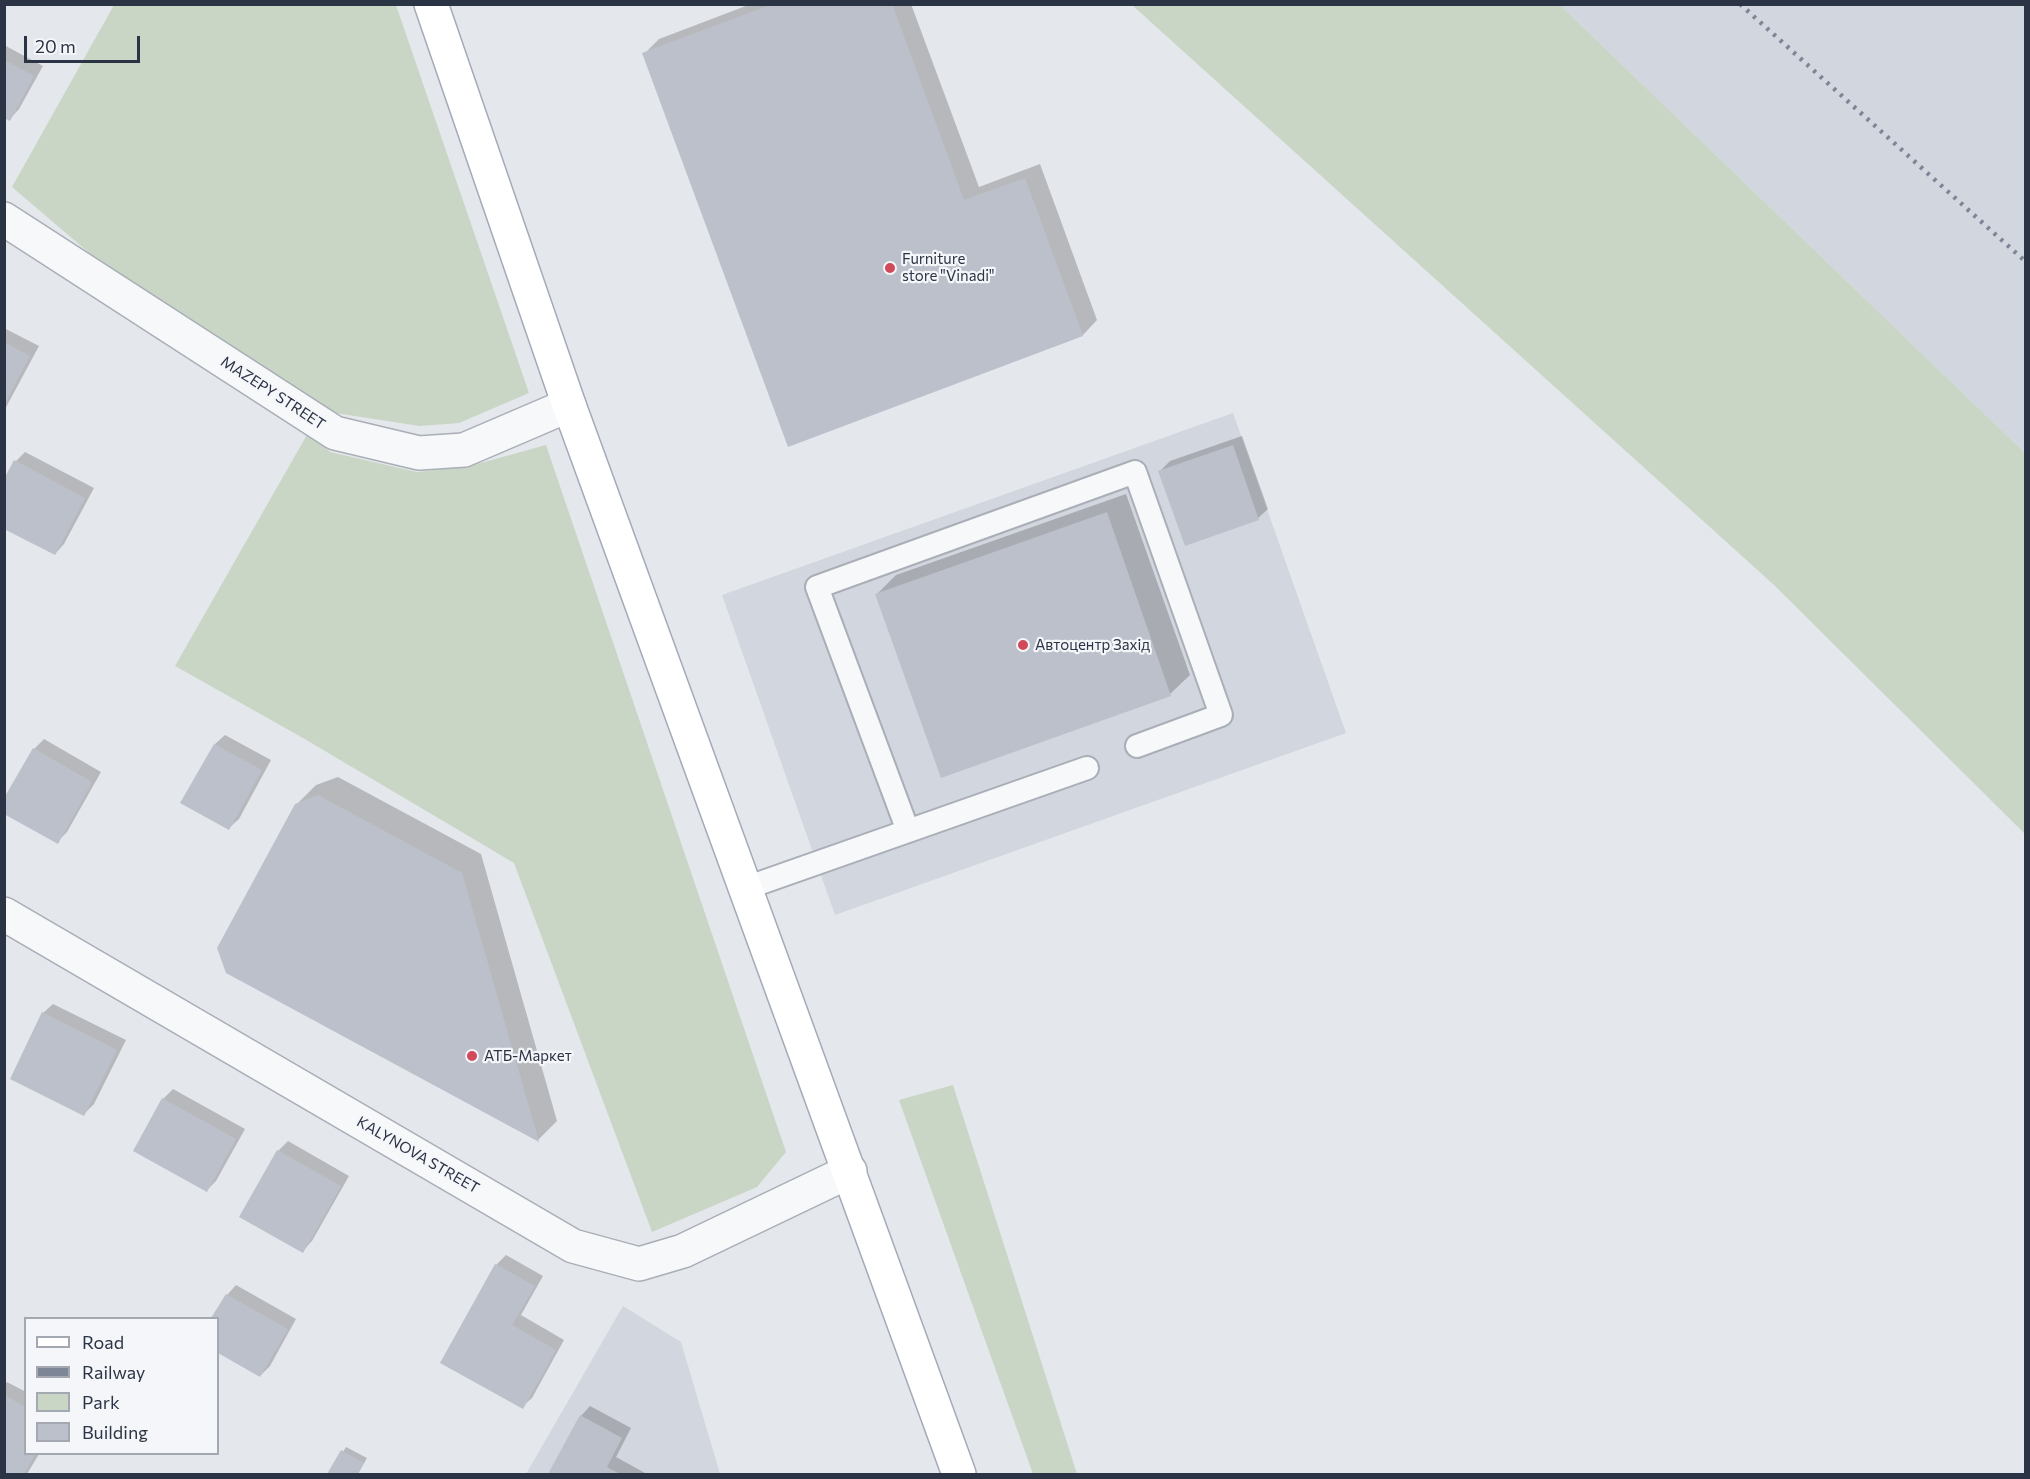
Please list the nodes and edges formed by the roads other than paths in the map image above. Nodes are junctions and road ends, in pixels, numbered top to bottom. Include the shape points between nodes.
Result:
1 (431, 4) edge
2 (4, 219) edge
3 (569, 405) junction
4 (1137, 746) dead end
5 (1087, 768) dead end
6 (908, 831) junction
7 (746, 888) junction
8 (4, 914) edge
9 (850, 1172) junction
10 (959, 1474) edge

1 - 3 main road
2 - 3 street, MAZEPY STREET via 335,433 418,453 465,450
3 - 7 main road
4 - 6 lane via 1221,715 1135,472 817,587
5 - 6 lane
6 - 7 lane
7 - 9 main road
8 - 9 street, KALYNOVA STREET via 573,1246 639,1264 683,1251
9 - 10 main road

